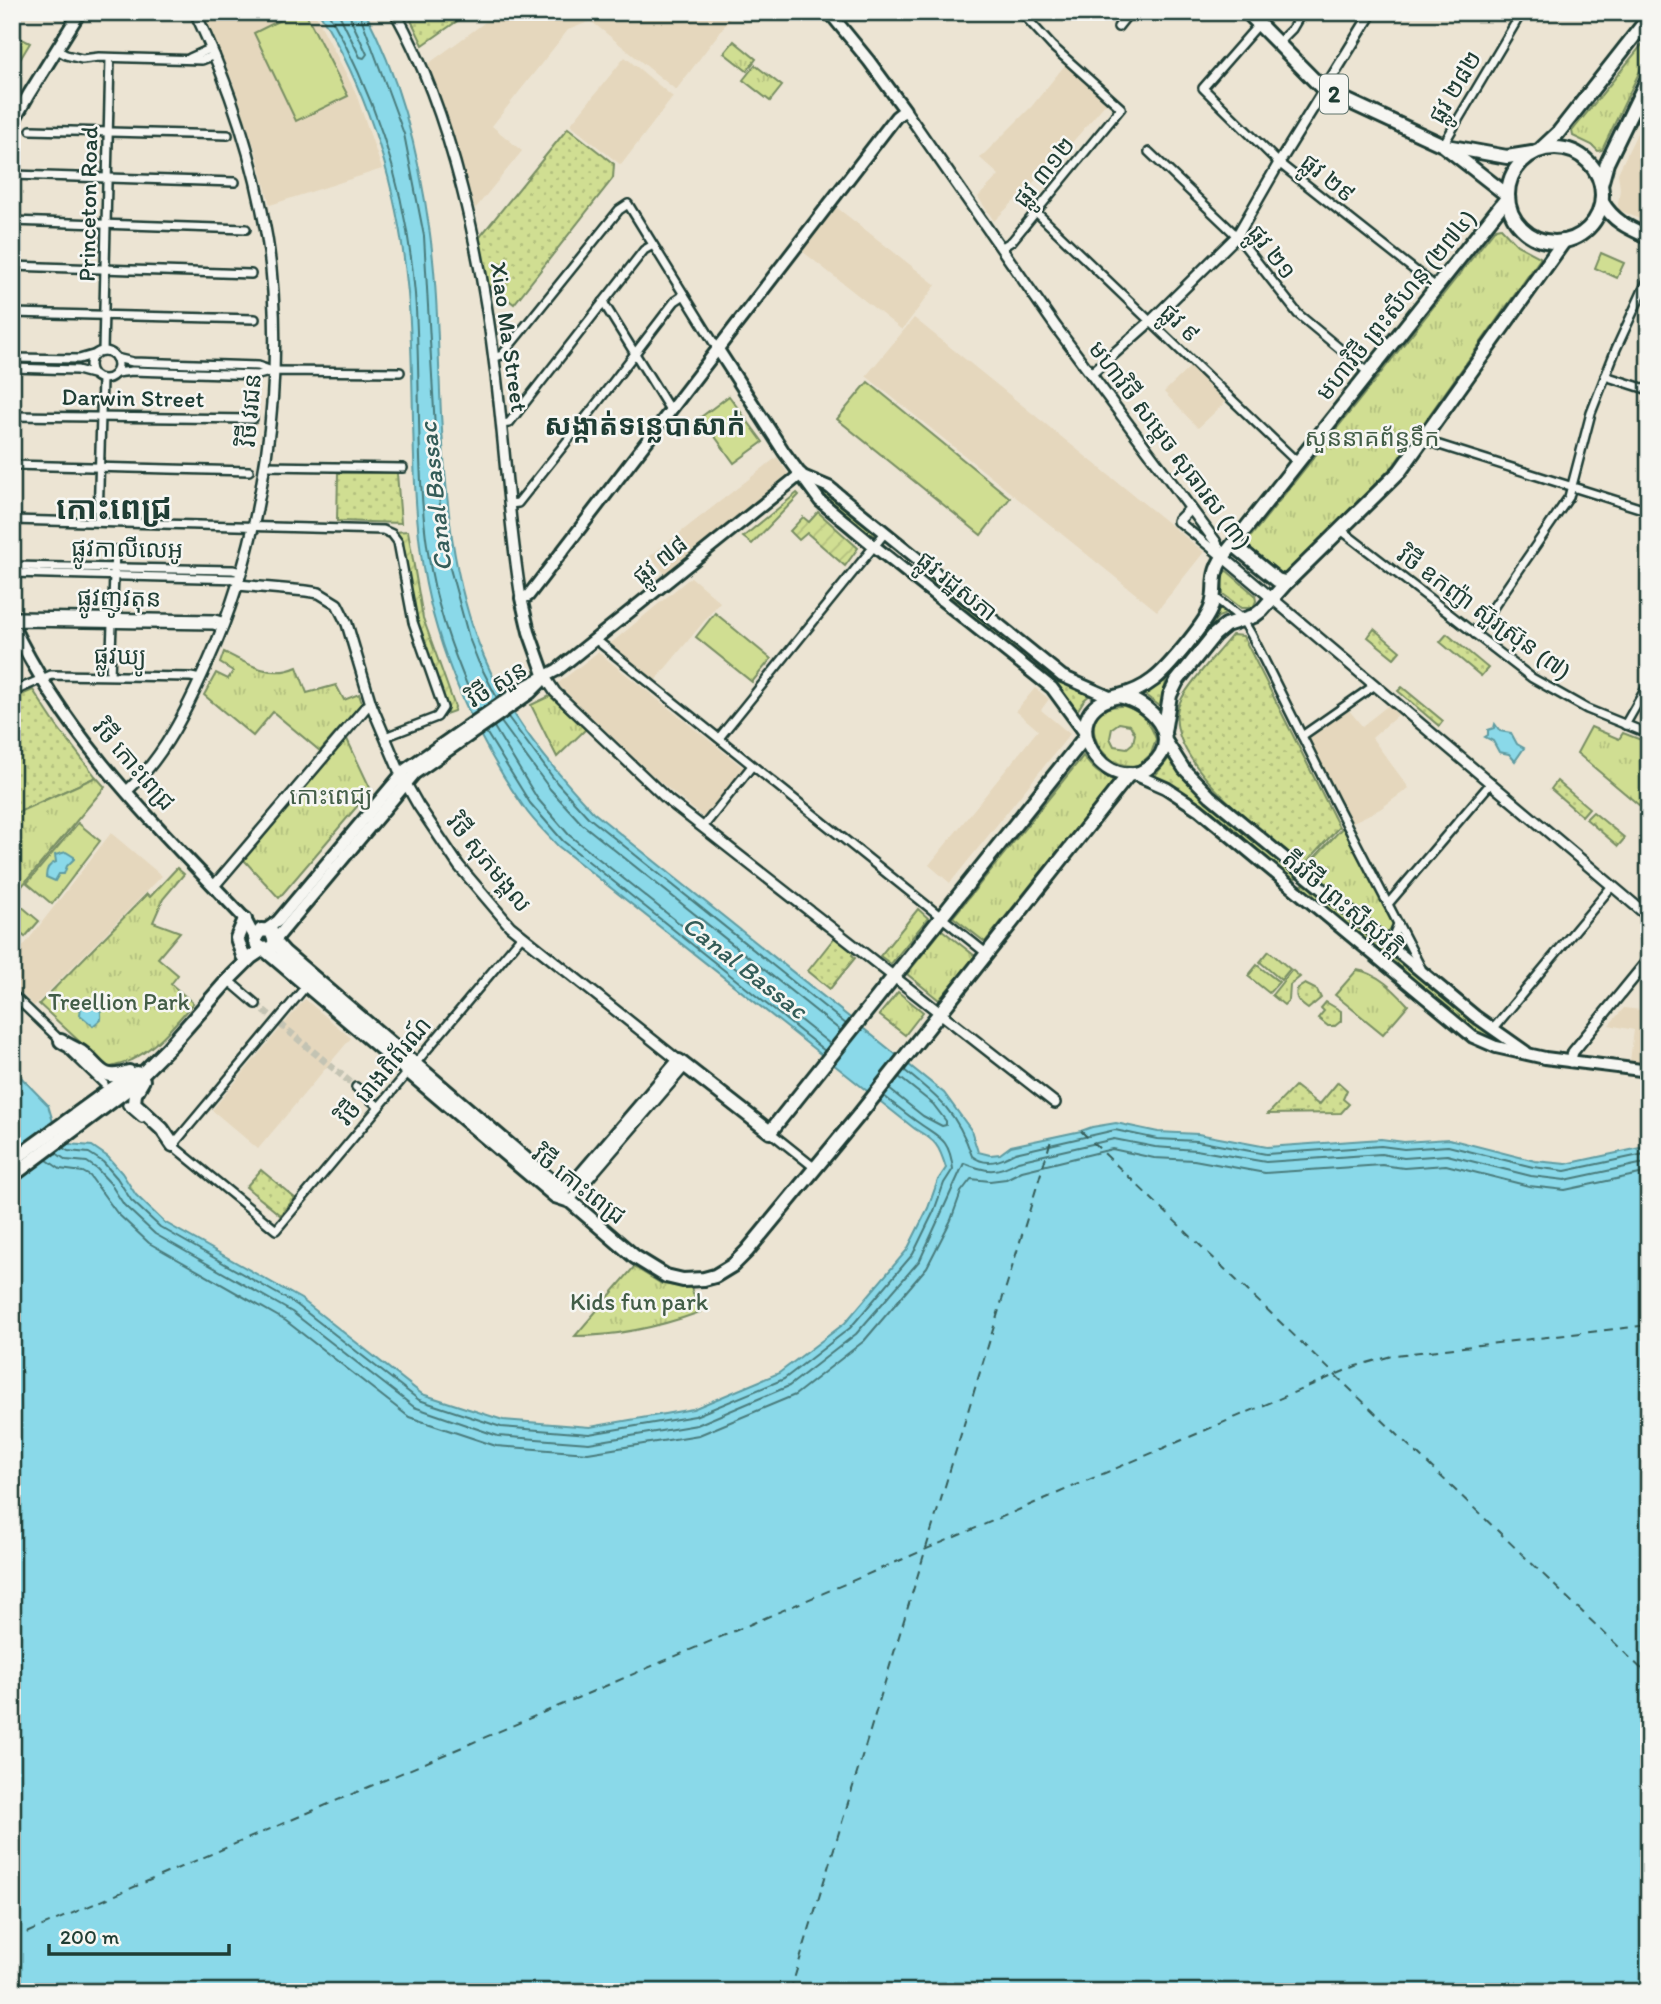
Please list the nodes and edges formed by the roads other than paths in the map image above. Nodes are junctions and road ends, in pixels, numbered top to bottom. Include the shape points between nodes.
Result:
1 (89, 12) edge
2 (195, 12) edge
3 (395, 12) edge
4 (829, 12) edge
5 (1021, 12) edge
6 (1130, 12) edge
7 (1247, 12) edge
8 (1302, 12) edge
9 (1372, 12) edge
10 (1522, 12) edge
11 (78, 17) edge
12 (1649, 17) edge
13 (1259, 24) junction
14 (1118, 27) dead end
15 (1278, 43) junction
16 (213, 51) junction
17 (61, 52) junction
18 (110, 58) junction
19 (1649, 76) edge
20 (1324, 90) junction
21 (905, 110) junction
22 (12, 124) edge
23 (31, 130) dead end
24 (109, 132) junction
25 (228, 135) dead end
26 (1443, 145) junction
27 (1537, 151) junction
28 (1149, 152) dead end
29 (1279, 163) junction
30 (13, 175) edge
31 (107, 178) junction
32 (235, 182) dead end
33 (1601, 186) junction
34 (1507, 197) junction
35 (1602, 202) junction
36 (1036, 212) junction
37 (12, 221) edge
38 (106, 224) junction
39 (1620, 224) junction
40 (1592, 226) junction
41 (246, 229) dead end
42 (1237, 236) junction
43 (1649, 237) edge
44 (1564, 241) junction
45 (653, 245) junction
46 (1001, 248) junction
47 (12, 266) edge
48 (105, 269) junction
49 (251, 274) dead end
50 (1649, 277) edge
51 (1437, 288) junction
52 (684, 295) junction
53 (603, 303) junction
54 (12, 313) edge
55 (104, 315) junction
56 (256, 319) dead end
57 (1151, 321) junction
58 (717, 348) junction
59 (103, 351) junction
60 (634, 353) junction
61 (94, 355) junction
62 (12, 358) edge
63 (36, 358) junction
64 (116, 358) junction
65 (493, 358) junction
66 (192, 363) junction
67 (12, 368) edge
68 (35, 369) junction
69 (273, 371) junction
70 (400, 372) dead end
71 (116, 373) junction
72 (192, 373) junction
73 (1369, 373) junction
74 (92, 374) junction
75 (1091, 374) junction
76 (1605, 376) junction
77 (102, 379) junction
78 (1649, 390) edge
79 (670, 410) junction
80 (12, 416) edge
81 (101, 417) junction
82 (253, 419) dead end
83 (501, 424) junction
84 (1424, 438) junction
85 (1297, 462) junction
86 (12, 465) edge
87 (264, 466) junction
88 (99, 467) junction
89 (403, 468) dead end
90 (249, 471) dead end
91 (801, 474) junction
92 (1572, 487) junction
93 (510, 504) junction
94 (1190, 509) junction
95 (1649, 511) edge
96 (12, 520) edge
97 (1178, 521) joint
98 (98, 522) junction
99 (253, 526) junction
100 (1341, 530) junction
101 (884, 534) junction
102 (1238, 537) junction
103 (874, 546) junction
104 (115, 550) dead end
105 (1223, 557) junction
106 (12, 566) edge
107 (114, 571) junction
108 (12, 573) edge
109 (240, 579) junction
110 (1289, 581) junction
111 (1213, 595) junction
112 (521, 598) junction
113 (1272, 598) junction
114 (12, 618) edge
115 (112, 620) junction
116 (1242, 620) junction
117 (12, 625) edge
118 (224, 625) junction
119 (1475, 634) junction
120 (595, 639) junction
121 (110, 675) junction
122 (545, 677) junction
123 (40, 679) junction
124 (200, 680) junction
125 (1649, 683) edge
126 (1375, 685) junction
127 (12, 692) edge
128 (1116, 697) junction
129 (371, 704) junction
130 (1625, 725) junction
131 (1649, 734) edge
132 (1085, 735) junction
133 (1165, 736) junction
134 (1301, 736) junction
135 (385, 737) junction
136 (719, 738) junction
137 (752, 765) junction
138 (1132, 774) junction
139 (403, 779) junction
140 (1491, 783) junction
141 (127, 791) junction
142 (703, 827) junction
143 (1305, 875) junction
144 (214, 886) junction
145 (1612, 886) junction
146 (1293, 889) junction
147 (1388, 904) junction
148 (942, 917) junction
149 (1649, 917) edge
150 (244, 919) junction
151 (1398, 924) junction
152 (522, 936) junction
153 (265, 939) junction
154 (1382, 939) junction
155 (986, 953) junction
156 (243, 956) junction
157 (1649, 959) edge
158 (1425, 974) junction
159 (894, 977) junction
160 (228, 980) junction
161 (310, 981) junction
162 (12, 994) edge
163 (257, 1004) tunnel mouth
164 (939, 1013) junction
165 (1493, 1029) junction
166 (61, 1041) junction
167 (1508, 1045) junction
168 (1570, 1062) junction
169 (682, 1063) junction
170 (152, 1064) junction
171 (412, 1068) junction
172 (1649, 1071) edge
173 (104, 1084) dead end
174 (356, 1087) tunnel mouth
175 (1055, 1103) dead end
176 (100, 1104) junction
177 (127, 1105) dead end
178 (379, 1107) junction
179 (770, 1132) junction
180 (173, 1145) junction
181 (12, 1161) edge
182 (815, 1168) junction
183 (12, 1176) edge
184 (568, 1194) junction

1 - 11 main road
2 - 16 street, វិថី វរជន
3 - 65 street, Xiao Ma Street via 435,102 458,179
4 - 21 main road, មហាវិថី សម្តេច សុធារស (៣)
5 - 36 street, ផ្លូវ ៣១២ via 1121,108
6 - 14 street
7 - 13 main road, 2
8 - 15 street
9 - 20 street
10 - 26 street, ផ្លូវ ២៨២
11 - 17 main road
12 - 27 main road via 1558,133
13 - 15 main road, 2
13 - 29 street, ផ្លូវ ២៩ via 1203,88
15 - 20 main road, 2
16 - 18 street via 202,60
16 - 69 street, វិថី វរជន via 236,110 261,208 272,292
17 - 18 street via 82,59
17 - 22 main road
18 - 24 street, Princeton Road
19 - 33 main road via 1607,163
20 - 26 main road, 2
20 - 29 street
21 - 46 street, មហាវិថី សម្តេច សុធារស (៣)
21 - 58 main road
23 - 24 street
24 - 25 street
24 - 31 street, Princeton Road
26 - 27 main road, 2 via 1507,157
26 - 34 main road, 2
27 - 33 main road, 2 via 1559,148 1581,155 1597,173
27 - 34 main road via 1517,166
28 - 42 street, ផ្លូវ ២១
29 - 42 street
29 - 51 street, ផ្លូវ ២៩
30 - 31 street
31 - 32 street
31 - 38 street, Princeton Road
33 - 35 main road, 2
34 - 44 main road, 2 via 1515,222 1527,234
34 - 51 main road, មហាវិថី ព្រះសីហនុ (២៧៤)
35 - 39 main road
35 - 40 main road, 2
36 - 46 street, ផ្លូវ ៣១២
36 - 57 street, ផ្លូវ ៩
37 - 38 street
38 - 41 street
38 - 48 street, Princeton Road
39 - 40 main road
39 - 43 main road
40 - 44 main road
42 - 57 street
42 - 73 street, ផ្លូវ ២១ via 1298,314
44 - 84 main road
45 - 52 street
45 - 53 street via 644,250
45 - 65 street via 628,204 619,210 502,355
46 - 75 street, មហាវិថី សម្តេច សុធារស (៣)
47 - 48 street
48 - 49 street
48 - 55 street, Princeton Road
50 - 76 street
51 - 73 main road, មហាវិថី ព្រះសីហនុ (២៧៤)
52 - 58 street
52 - 60 street
53 - 60 street
53 - 83 street via 509,423
54 - 55 street
55 - 56 street
55 - 59 street, Princeton Road
57 - 75 street
57 - 85 street, ផ្លូវ ៩
58 - 79 main road
58 - 91 main road, ផ្លូវ រដ្ឋសភា
59 - 61 street
59 - 64 street
60 - 79 street
60 - 93 street via 518,503
61 - 63 street
61 - 74 street
62 - 63 street
63 - 68 street
64 - 66 street
64 - 71 street
65 - 83 street, Xiao Ma Street
66 - 69 street via 258,366
66 - 72 street
67 - 68 street
68 - 74 street
69 - 70 street
69 - 72 street via 258,375
69 - 87 street, វិថី វរជន
71 - 72 street
71 - 77 street
73 - 85 main road, មហាវិថី ព្រះសីហនុ (២៧៤)
74 - 77 street
75 - 94 street, មហាវិថី សម្តេច សុធារស (៣)
76 - 78 street
76 - 92 street
77 - 81 street
79 - 112 main road via 528,596
80 - 81 street, Darwin Street
81 - 82 street, Darwin Street
81 - 88 street
83 - 93 street, Xiao Ma Street
84 - 92 street
84 - 100 main road via 1400,471
85 - 102 main road, មហាវិថី ព្រះសីហនុ (២៧៤)
86 - 88 street
87 - 89 street
87 - 99 street, វិថី វរជន
88 - 90 street
88 - 98 street
91 - 101 main road, ផ្លូវ រដ្ឋសភា via 829,487
91 - 103 main road, ផ្លូវ រដ្ឋសភា via 820,501
91 - 120 main road, ផ្លូវ ៧៨
92 - 95 street
92 - 119 street
93 - 112 street, Xiao Ma Street
94 - 97 street
94 - 105 street, មហាវិថី សម្តេច សុធារស (៣)
96 - 98 street
97 - 105 street
98 - 99 street
99 - 109 street, វិថី វរជន
99 - 135 street via 383,530 398,542 413,622 443,708 437,717
100 - 110 main road
100 - 119 street, វិថី ឧកញ៉ា ស៊ួរស៊្រុន (៧)
101 - 103 street
101 - 128 main road, ផ្លូវ រដ្ឋសភា via 1062,676
102 - 105 main road, មហាវិថី ព្រះសីហនុ (២៧៤)
102 - 110 main road via 1239,549 1277,580
103 - 132 main road, ផ្លូវ រដ្ឋសភា via 1052,688
103 - 136 street
104 - 107 street
105 - 111 main road, មហាវិថី ព្រះសីហនុ (២៧៤) via 1213,575
105 - 113 street, មហាវិថី សម្តេច សុធារស (៣)
106 - 107 street, ផ្លូវកាលីលេអូ
107 - 108 street, ផ្លូវកាលីលេអូ
107 - 109 street, ផ្លូវកាលីលេអូ
107 - 115 street
109 - 118 street, វិថី វរជន
109 - 129 street, វិថី សុភមង្គល via 319,593 337,604
110 - 113 main road
111 - 116 street, តីរវិថី ព្រះស៊ីសុវត្តិ
111 - 128 main road, មហាវិថី ព្រះសីហនុ (២៧៤) via 1206,617 1163,672
112 - 122 main road, Xiao Ma Street
113 - 116 main road via 1258,613
113 - 126 street, មហាវិថី សម្តេច សុធារស (៣)
114 - 115 street, ផ្លូវញូវតុន
115 - 117 street, ផ្លូវញូវតុន
115 - 118 street, ផ្លូវញូវតុន
115 - 121 street
116 - 133 main road via 1220,629 1177,681 1170,695
116 - 134 street, តីរវិថី ព្រះស៊ីសុវត្តិ
117 - 123 main road, វិថី កោះពេជ្រ
118 - 124 street, វិថី វរជន
119 - 130 street, វិថី ឧកញ៉ា ស៊ួរស៊្រុន (៧) via 1532,677
120 - 122 main road, ផ្លូវ ៧៨
120 - 136 street
121 - 123 street, ផ្លូវឃ្យូ
121 - 124 street, ផ្លូវឃ្យូ
122 - 139 main road, វិថី សួន
122 - 142 street via 555,692 668,800
123 - 127 street, ផ្លូវឃ្យូ
123 - 141 main road, វិថី កោះពេជ្រ via 70,725
124 - 141 street, វិថី វរជន via 157,759
125 - 130 street
126 - 134 street
126 - 140 street, មហាវិថី សម្តេច សុធារស (៣)
128 - 132 main road via 1092,710
128 - 133 main road via 1146,707
129 - 135 street, វិថី សុភមង្គល
129 - 144 street
130 - 131 street, វិថី ឧកញ៉ា ស៊ួរស៊្រុន (៧)
132 - 138 main road via 1102,764
132 - 148 main road
133 - 138 main road via 1156,762
133 - 143 main road, តីរវិថី ព្រះស៊ីសុវត្តិ via 1195,781
134 - 147 street, តីរវិថី ព្រះស៊ីសុវត្តិ
135 - 139 street, វិថី សុភមង្គល
136 - 137 street
137 - 142 street
137 - 148 street
138 - 146 main road, តីរវិថី ព្រះស៊ីសុវត្តិ via 1180,796
138 - 155 main road, វិថី កោះពេជ្រ
139 - 152 street, វិថី សុភមង្គល via 470,880
139 - 153 main road, វិថី សួន
140 - 145 street, មហាវិថី សម្តេច សុធារស (៣)
140 - 147 street
141 - 144 main road, វិថី កោះពេជ្រ
142 - 159 street
143 - 146 main road
143 - 154 main road, តីរវិថី ព្រះស៊ីសុវត្តិ
144 - 150 main road, វិថី កោះពេជ្រ
145 - 149 street, មហាវិថី សម្តេច សុធារស (៣)
145 - 165 street
146 - 167 main road, តីរវិថី ព្រះស៊ីសុវត្តិ via 1466,1032 1484,1043
147 - 151 street, តីរវិថី ព្រះស៊ីសុវត្តិ
148 - 155 street
148 - 159 main road
150 - 153 main road, វិថី កោះពេជ្រ
150 - 156 main road via 237,938
151 - 154 street, តីរវិថី ព្រះស៊ីសុវត្តិ via 1393,936
151 - 158 street, តីរវិថី ព្រះស៊ីសុវត្តិ
152 - 169 street, វិថី សុភមង្គល
152 - 171 street, វិថី រោងពិព័រណ៍
153 - 156 main road, វិថី សួន
153 - 160 main road, វិថី សួន
153 - 161 main road, វិថី កោះពេជ្រ
154 - 158 main road, តីរវិថី ព្រះស៊ីសុវត្តិ
155 - 164 main road, វិថី កោះពេជ្រ
156 - 160 main road, វិថី សួន
157 - 168 street via 1573,1052
158 - 165 main road, តីរវិថី ព្រះស៊ីសុវត្តិ
159 - 164 street
159 - 179 main road
160 - 163 street
160 - 170 main road, វិថី សួន
161 - 171 main road, វិថី កោះពេជ្រ
161 - 180 street
162 - 166 street
164 - 175 street
164 - 182 main road, វិថី កោះពេជ្រ
165 - 167 main road, តីរវិថី ព្រះស៊ីសុវត្តិ
166 - 170 main road via 108,1076
166 - 173 street
167 - 168 main road, តីរវិថី ព្រះស៊ីសុវត្តិ
168 - 172 main road, តីរវិថី ព្រះស៊ីសុវត្តិ
169 - 179 main road, វិថី សុភមង្គល
169 - 184 main road
170 - 176 main road
170 - 180 main road via 134,1103
171 - 178 street, វិថី រោងពិព័រណ៍
171 - 184 main road, វិថី កោះពេជ្រ
174 - 178 street
176 - 181 main road
176 - 183 main road
177 - 180 street
178 - 180 street, វិថី រោងពិព័រណ៍ via 276,1230
179 - 182 street, វិថី សុភមង្គល
182 - 184 main road, វិថី កោះពេជ្រ via 740,1258 704,1279 683,1280 657,1271

